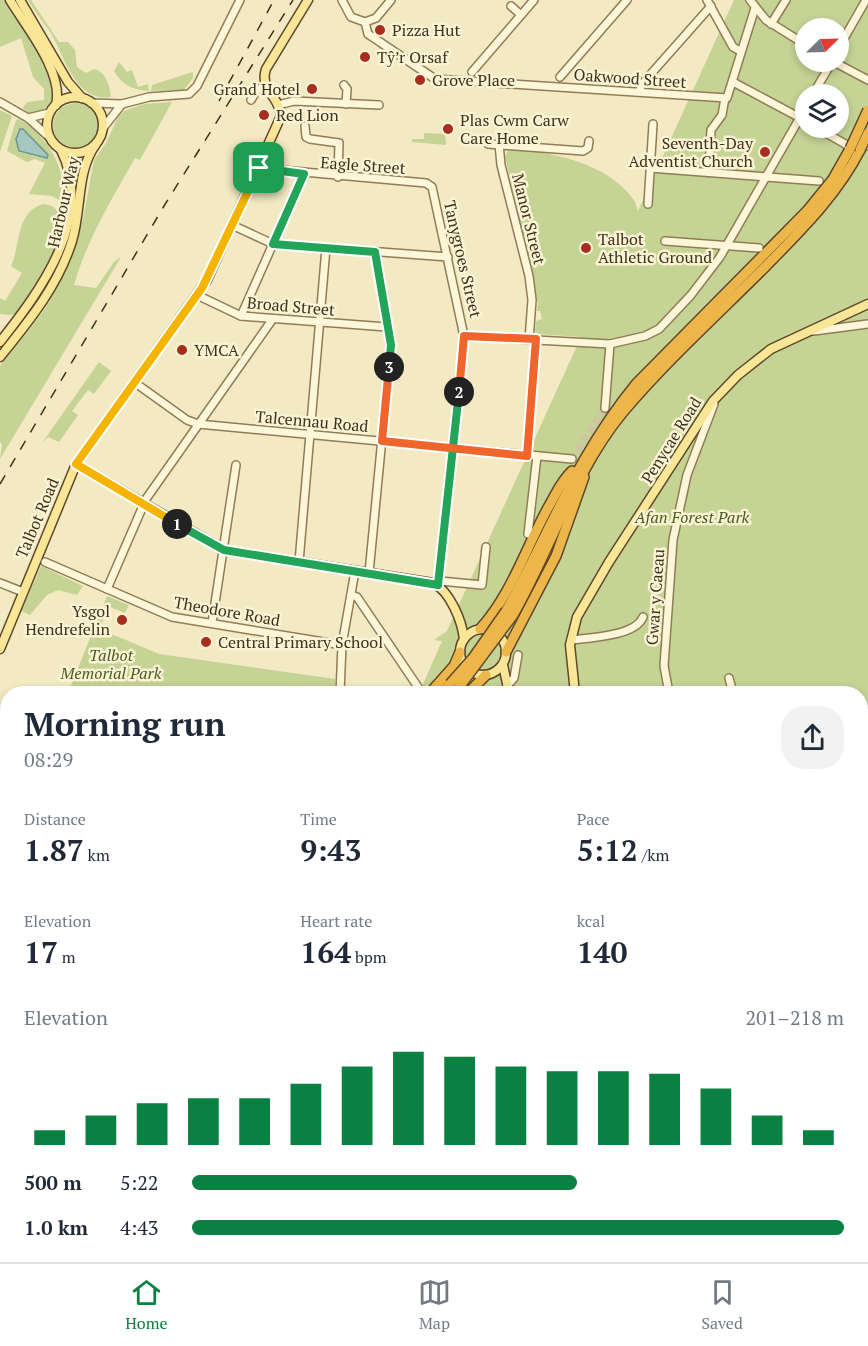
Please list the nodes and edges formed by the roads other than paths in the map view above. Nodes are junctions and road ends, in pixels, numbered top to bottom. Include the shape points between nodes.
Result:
1 (10, 0) edge
2 (20, 0) edge
3 (240, 0) edge
4 (308, 0) edge
5 (342, 0) edge
6 (391, 0) edge
7 (534, 0) edge
8 (627, 0) edge
9 (750, 0) edge
10 (786, 0) edge
11 (866, 0) edge
12 (508, 3) edge
13 (709, 3) edge
14 (755, 8) junction
15 (521, 15) junction
16 (365, 22) junction
17 (771, 24) junction
18 (849, 30) edge
19 (795, 38) edge
20 (740, 51) junction
21 (849, 70) edge
22 (472, 72) dead end
23 (560, 77) dead end
24 (868, 80) edge
25 (733, 82) junction
26 (344, 85) dead end
27 (266, 86) junction
28 (639, 92) junction
29 (82, 98) junction
30 (725, 98) junction
31 (251, 100) dead end
32 (0, 102) edge
33 (91, 103) junction
34 (122, 104) junction
35 (346, 104) junction
36 (56, 105) junction
37 (278, 105) junction
38 (379, 105) dead end
39 (868, 110) edge
40 (49, 113) junction
41 (795, 115) edge
42 (27, 118) junction
43 (653, 124) dead end
44 (305, 126) dead end
45 (103, 128) junction
46 (795, 130) edge
47 (868, 133) edge
48 (48, 136) junction
49 (835, 138) edge
50 (589, 141) dead end
51 (96, 144) junction
52 (488, 144) dead end
53 (499, 144) junction
54 (859, 148) edge
55 (61, 150) junction
56 (259, 168) junction
57 (650, 168) junction
58 (709, 172) junction
59 (304, 174) junction
60 (338, 177) junction
61 (766, 177) junction
62 (819, 181) dead end
63 (430, 183) joint
64 (648, 204) dead end
65 (232, 225) junction
66 (665, 241) dead end
67 (273, 244) junction
68 (727, 245) junction
69 (326, 248) junction
70 (759, 248) dead end
71 (375, 252) junction
72 (448, 257) junction
73 (197, 295) junction
74 (868, 304) edge
75 (241, 316) junction
76 (272, 320) junction
77 (321, 322) junction
78 (868, 324) edge
79 (387, 327) junction
80 (808, 331) junction
81 (464, 336) junction
82 (533, 340) junction
83 (0, 342) edge
84 (610, 344) junction
85 (0, 357) edge
86 (134, 382) junction
87 (713, 401) junction
88 (605, 408) tunnel mouth
89 (198, 424) junction
90 (311, 434) junction
91 (382, 441) junction
92 (454, 448) junction
93 (527, 456) junction
94 (537, 456) junction
95 (76, 464) junction
96 (579, 464) junction
97 (236, 465) dead end
98 (143, 504) junction
99 (528, 534) dead end
100 (486, 547) dead end
101 (224, 550) junction
102 (45, 562) dead end
103 (299, 562) junction
104 (355, 571) junction
105 (369, 573) junction
106 (0, 583) edge
107 (439, 583) junction
108 (107, 589) junction
109 (23, 592) junction
110 (351, 595) junction
111 (643, 617) dead end
112 (462, 621) junction
113 (212, 623) junction
114 (479, 629) junction
115 (464, 639) junction
116 (571, 640) junction
117 (342, 645) junction
118 (0, 649) edge
119 (460, 652) junction
120 (506, 652) junction
121 (518, 655) dead end
122 (503, 665) junction
123 (489, 674) junction
124 (729, 678) dead end
125 (340, 686) edge
126 (417, 686) edge
127 (436, 686) edge
128 (455, 686) edge
129 (476, 686) edge
130 (506, 686) edge
131 (507, 686) edge
132 (508, 686) edge
133 (574, 686) edge
134 (668, 686) edge
135 (731, 686) edge

1 - 36 main road via 52,72
2 - 29 main road via 68,82
3 - 34 street via 189,94
4 - 27 main road via 266,69
5 - 16 street via 351,17
6 - 16 street via 376,18
7 - 15 street
8 - 23 street
9 - 14 street
10 - 17 street
11 - 18 street
12 - 15 street
13 - 20 street via 733,46
13 - 28 street
14 - 17 street
14 - 20 street
15 - 22 street
16 - 28 street, Oakwood Street via 368,34 435,79
17 - 19 street
20 - 25 street
21 - 24 street
25 - 30 street
25 - 41 street
26 - 35 street
27 - 31 street via 257,90
27 - 37 main road
28 - 30 street, Oakwood Street
29 - 33 main road
29 - 36 main road via 68,98
30 - 58 street via 722,115 712,128
32 - 42 street
33 - 34 street
33 - 45 main road via 101,115
34 - 45 street
35 - 37 street via 294,101
35 - 38 street
36 - 40 main road
37 - 56 main road, Talbot Road via 281,116
39 - 54 highway, bridge
40 - 42 street
40 - 48 main road
42 - 48 street
43 - 57 street
44 - 60 street via 304,139 339,143
45 - 51 main road
46 - 61 street
47 - 54 highway, bridge
48 - 55 main road
49 - 54 street
50 - 53 street via 583,151
51 - 55 main road via 83,152
51 - 85 main road, Harbour Way via 85,162 77,220 62,268 44,302
52 - 53 street
53 - 82 street, Manor Street via 530,276
54 - 96 highway via 807,211 636,384
55 - 83 main road, Harbour Way via 71,183 63,239 34,299
56 - 59 street, Eagle Street
56 - 65 main road, Talbot Road
57 - 58 street
57 - 64 street
58 - 61 street
59 - 60 street, Eagle Street
59 - 67 street
60 - 63 street, Eagle Street
61 - 62 street
61 - 68 street
63 - 72 street, Tanygroes Street
65 - 67 street
65 - 73 main road, Talbot Road
66 - 68 street
67 - 69 street
67 - 75 street
68 - 70 street
68 - 84 street via 692,295 659,329
69 - 71 street
69 - 77 street
71 - 72 street
71 - 79 street
72 - 81 street, Tanygroes Street
73 - 75 street, Broad Street
73 - 86 main road, Talbot Road
74 - 80 main road, Penycae Road
75 - 76 street, Broad Street
76 - 77 street, Broad Street
76 - 89 street
77 - 79 street, Broad Street
77 - 90 street
78 - 80 street
79 - 91 street via 391,345
80 - 87 main road, Penycae Road via 771,348
81 - 82 street
81 - 92 street, Tanygroes Street
82 - 84 street
82 - 93 street, Manor Street
84 - 88 street
86 - 89 street, Talcennau Road
86 - 95 main road, Talbot Road
87 - 116 main road, Penycae Road via 598,581 577,617
87 - 134 street, Gwar y Caeau via 687,475 673,540 664,666
89 - 90 street, Talcennau Road
89 - 98 street
90 - 91 street, Talcennau Road
90 - 103 street
91 - 92 street, Talcennau Road
91 - 105 street
92 - 93 street, Talcennau Road
92 - 107 street, Tanygroes Street
93 - 94 street, Talcennau Road
94 - 96 street, Talcennau Road
94 - 99 street
95 - 98 main road
95 - 109 main road, Talbot Road
96 - 114 highway via 563,480 506,591
96 - 120 highway via 583,485 556,556
96 - 128 highway, bridge via 510,613
97 - 101 street
98 - 101 main road
98 - 108 street
100 - 107 street via 482,585
101 - 103 main road
101 - 113 street
102 - 108 street, Theodore Road
103 - 104 main road
104 - 105 main road
104 - 110 street
105 - 107 main road
106 - 109 street
107 - 112 main road
108 - 113 street, Theodore Road via 172,617
109 - 118 main road, Talbot Road
110 - 117 street
110 - 126 street via 357,597
111 - 116 street via 628,632
112 - 114 main road
112 - 115 main road
113 - 117 street, Theodore Road
114 - 115 main road
114 - 120 main road via 500,636
115 - 119 main road
116 - 133 main road, Penycae Road
117 - 125 street
119 - 123 main road via 467,669
119 - 127 highway via 454,666
120 - 122 main road
121 - 132 street via 514,678
122 - 123 main road
122 - 131 main road
123 - 129 highway
123 - 130 main road
124 - 135 street

